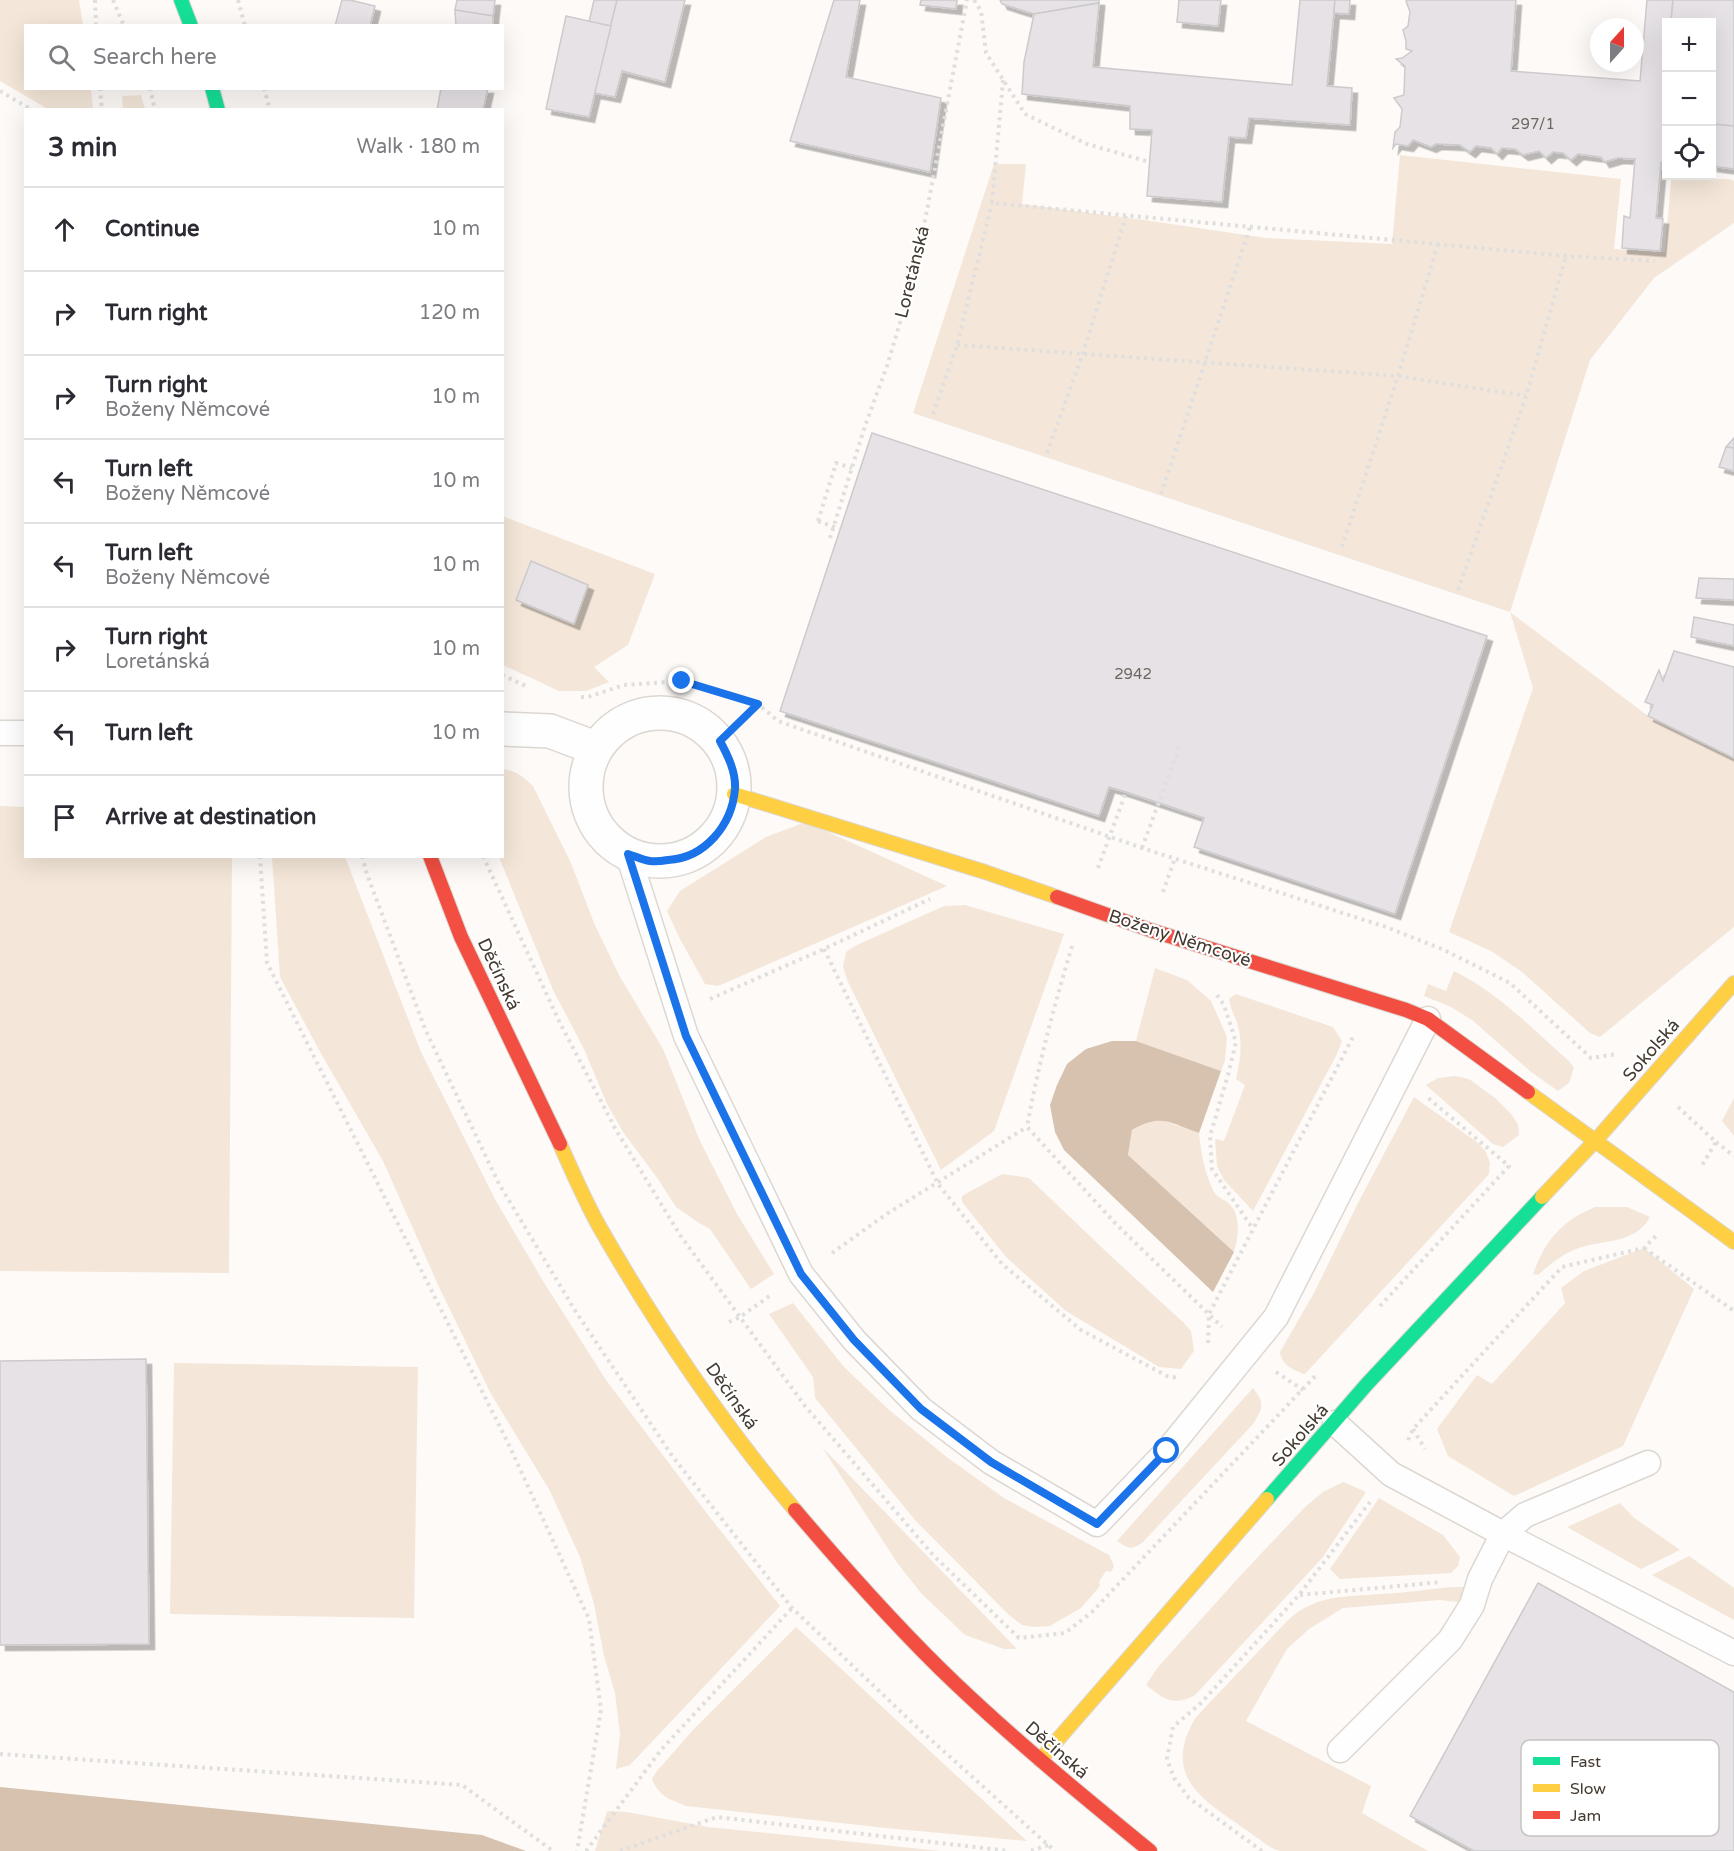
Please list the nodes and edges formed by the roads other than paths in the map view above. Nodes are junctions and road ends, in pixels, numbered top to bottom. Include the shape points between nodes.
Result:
1 (181, 0) edge
2 (191, 0) edge
3 (193, 24) edge
4 (194, 24) edge
5 (213, 90) edge
6 (217, 108) edge
7 (504, 729) edge
8 (0, 733) edge
9 (24, 733) edge
10 (596, 748) junction
11 (734, 794) junction
12 (628, 854) junction
13 (430, 859) edge
14 (1734, 983) edge
15 (1428, 1019) junction
16 (1596, 1140) junction
17 (1734, 1242) edge
18 (1335, 1423) junction
19 (1648, 1463) dead end
20 (1503, 1534) junction
21 (1734, 1653) edge
22 (1340, 1750) dead end
23 (1040, 1761) junction
24 (1150, 1851) edge

1 - 3 street
2 - 4 street
5 - 6 street
7 - 10 street via 550,731
8 - 9 lane
10 - 11 street via 612,729 633,717 657,712 681,715 703,725 720,741 732,764
10 - 12 street via 587,771 585,796 593,820 607,840
11 - 12 street via 719,834 700,850 676,860 651,861
11 - 15 street, Boženy Němcové via 985,872 1150,930
12 - 15 lane via 686,1036 801,1274 854,1340 921,1409 991,1462 1097,1524 1167,1451 1276,1317
13 - 23 street, Děčínská via 462,937 597,1223 699,1382 754,1458 880,1608
14 - 16 street, Sokolská
15 - 16 street, Boženy Němcové
16 - 17 street
16 - 18 street, Sokolská
18 - 20 lane via 1391,1474
18 - 23 street, Sokolská
19 - 20 lane via 1525,1515
20 - 21 lane
20 - 22 lane via 1480,1579 1472,1605 1450,1640
23 - 24 street, Děčínská

